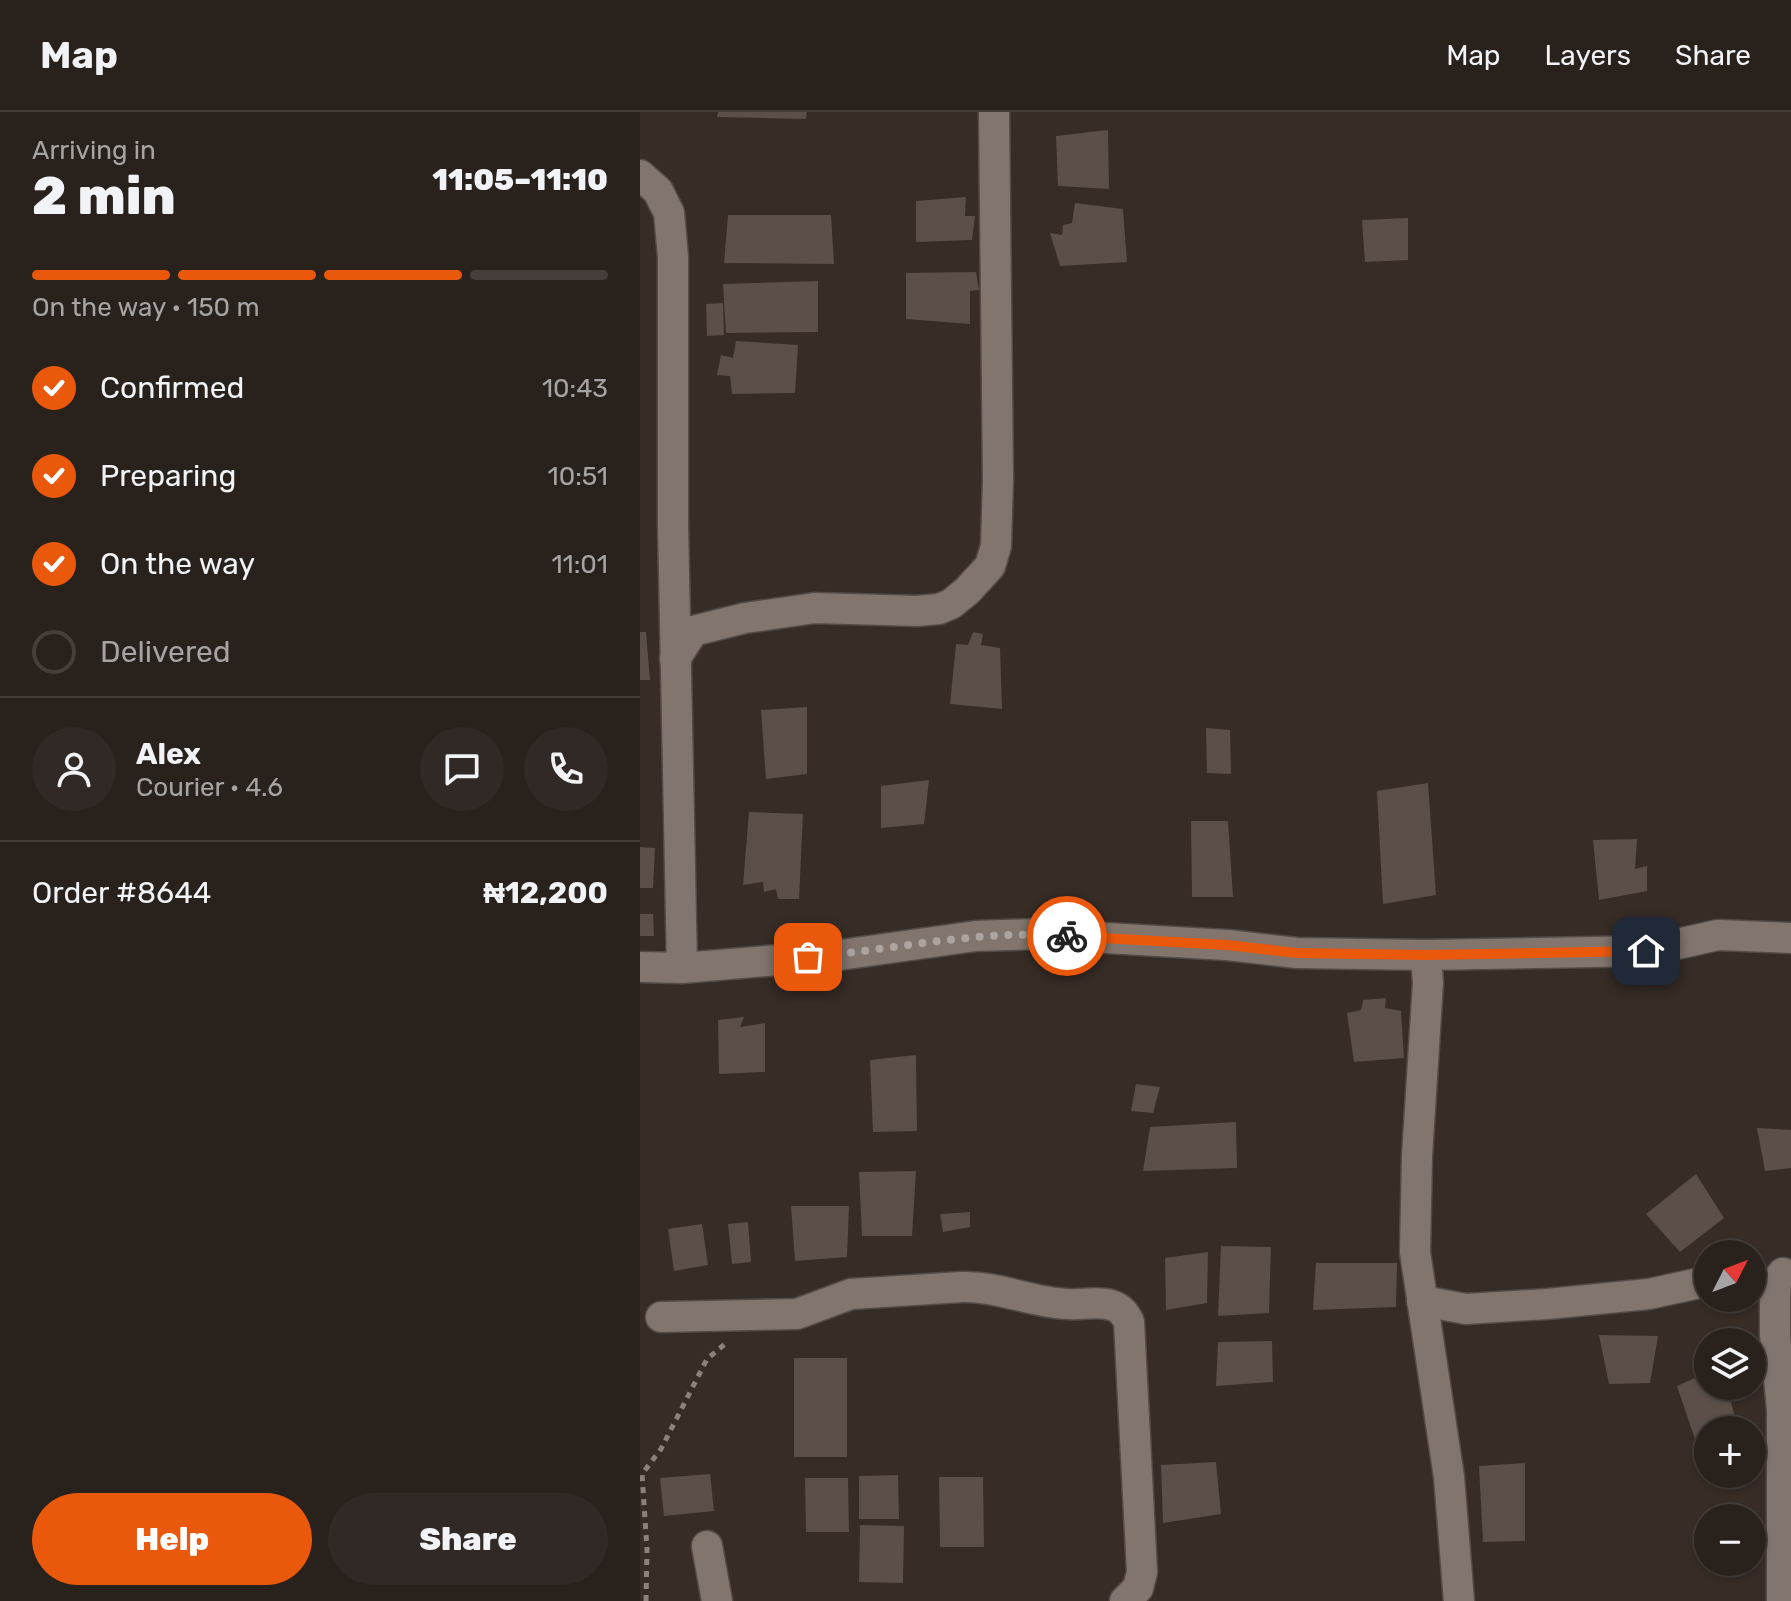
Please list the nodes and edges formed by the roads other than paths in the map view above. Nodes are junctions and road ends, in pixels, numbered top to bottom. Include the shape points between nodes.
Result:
1 (994, 112) edge
2 (640, 175) edge
3 (675, 659) junction
4 (680, 909) junction
5 (1791, 938) edge
6 (1426, 955) junction
7 (640, 957) edge
8 (640, 967) edge
9 (682, 968) junction
10 (1787, 1272) edge
11 (1766, 1273) edge
12 (1694, 1284) edge
13 (1422, 1301) junction
14 (661, 1317) dead end
15 (707, 1546) dead end
16 (717, 1601) edge
17 (1125, 1601) edge
18 (1459, 1601) edge
19 (1782, 1601) edge

1 - 3 street via 998,479 996,546 990,566 967,591 939,609 815,608 745,618 693,631
2 - 3 street via 658,191 669,213 673,257
3 - 4 street
4 - 7 street via 660,941
4 - 9 street
5 - 6 street via 1718,935 1646,951
6 - 9 street via 1297,953 1037,934
6 - 13 street via 1415,1214
8 - 9 street
10 - 11 street
10 - 19 street via 1776,1282 1775,1297 1782,1410
12 - 13 street via 1547,1304 1466,1309
13 - 18 street via 1449,1477
14 - 17 street via 797,1314 851,1294 979,1286 1068,1305 1116,1306 1129,1322 1142,1572 1138,1588
15 - 16 street

